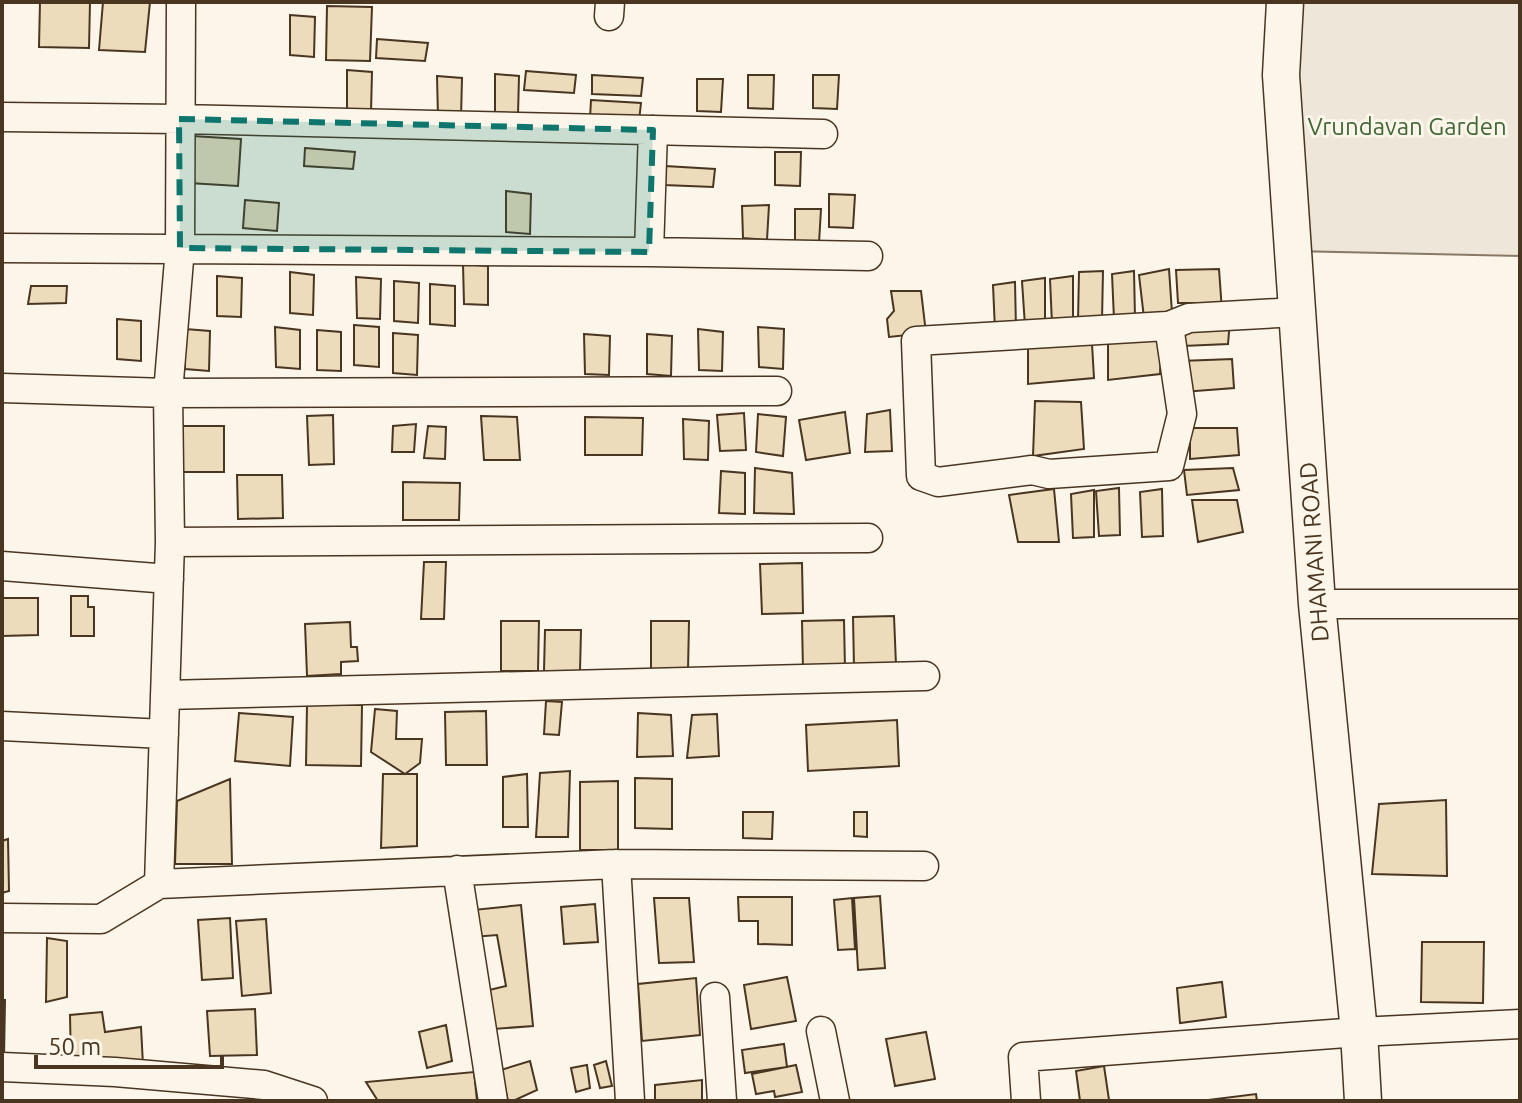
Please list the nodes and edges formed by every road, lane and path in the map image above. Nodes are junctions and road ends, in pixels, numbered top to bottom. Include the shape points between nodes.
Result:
1 (181, 2) edge
2 (1285, 2) edge
3 (2, 117) edge
4 (179, 119) junction
5 (653, 130) junction
6 (823, 134) dead end
7 (2, 248) edge
8 (180, 248) junction
9 (649, 252) junction
10 (868, 256) dead end
11 (1297, 312) junction
12 (1167, 326) dead end
13 (2, 388) edge
14 (777, 391) dead end
15 (168, 393) junction
16 (868, 538) dead end
17 (170, 542) junction
18 (2, 566) edge
19 (169, 579) junction
20 (1317, 604) junction
21 (1520, 604) edge
22 (925, 676) dead end
23 (165, 695) junction
24 (2, 726) edge
25 (164, 734) junction
26 (616, 864) junction
27 (924, 866) dead end
28 (457, 870) junction
29 (159, 884) junction
30 (2, 918) edge
31 (715, 997) dead end
32 (1520, 1024) edge
33 (821, 1031) dead end
34 (1359, 1032) junction
35 (2, 1067) edge
36 (313, 1101) edge
37 (493, 1101) edge
38 (630, 1101) edge
39 (722, 1101) edge
40 (835, 1101) edge
41 (1026, 1101) edge
42 (1363, 1101) edge

1 - 4 street
2 - 11 main road, DHAMANI ROAD via 1281,75
3 - 4 street
4 - 5 street
4 - 8 street
5 - 6 street
5 - 9 street
7 - 8 street
8 - 9 street
8 - 15 street
9 - 10 street
11 - 12 street via 1189,318 1169,326 1182,414 1169,466 1049,474 1032,470 938,482 921,476 916,341
11 - 20 main road, DHAMANI ROAD
13 - 15 street
14 - 15 street
15 - 17 street
16 - 17 street
17 - 19 street
18 - 19 street
19 - 23 street
20 - 21 street
20 - 34 main road, DHAMANI ROAD
22 - 23 street
23 - 25 street
24 - 25 street
25 - 29 street
26 - 27 street
26 - 28 street
26 - 38 street
28 - 29 street
28 - 37 street
29 - 30 street via 101,919
31 - 39 street
32 - 34 street
33 - 40 street
34 - 41 street via 1023,1057
34 - 42 main road, DHAMANI ROAD
35 - 36 street via 264,1085

